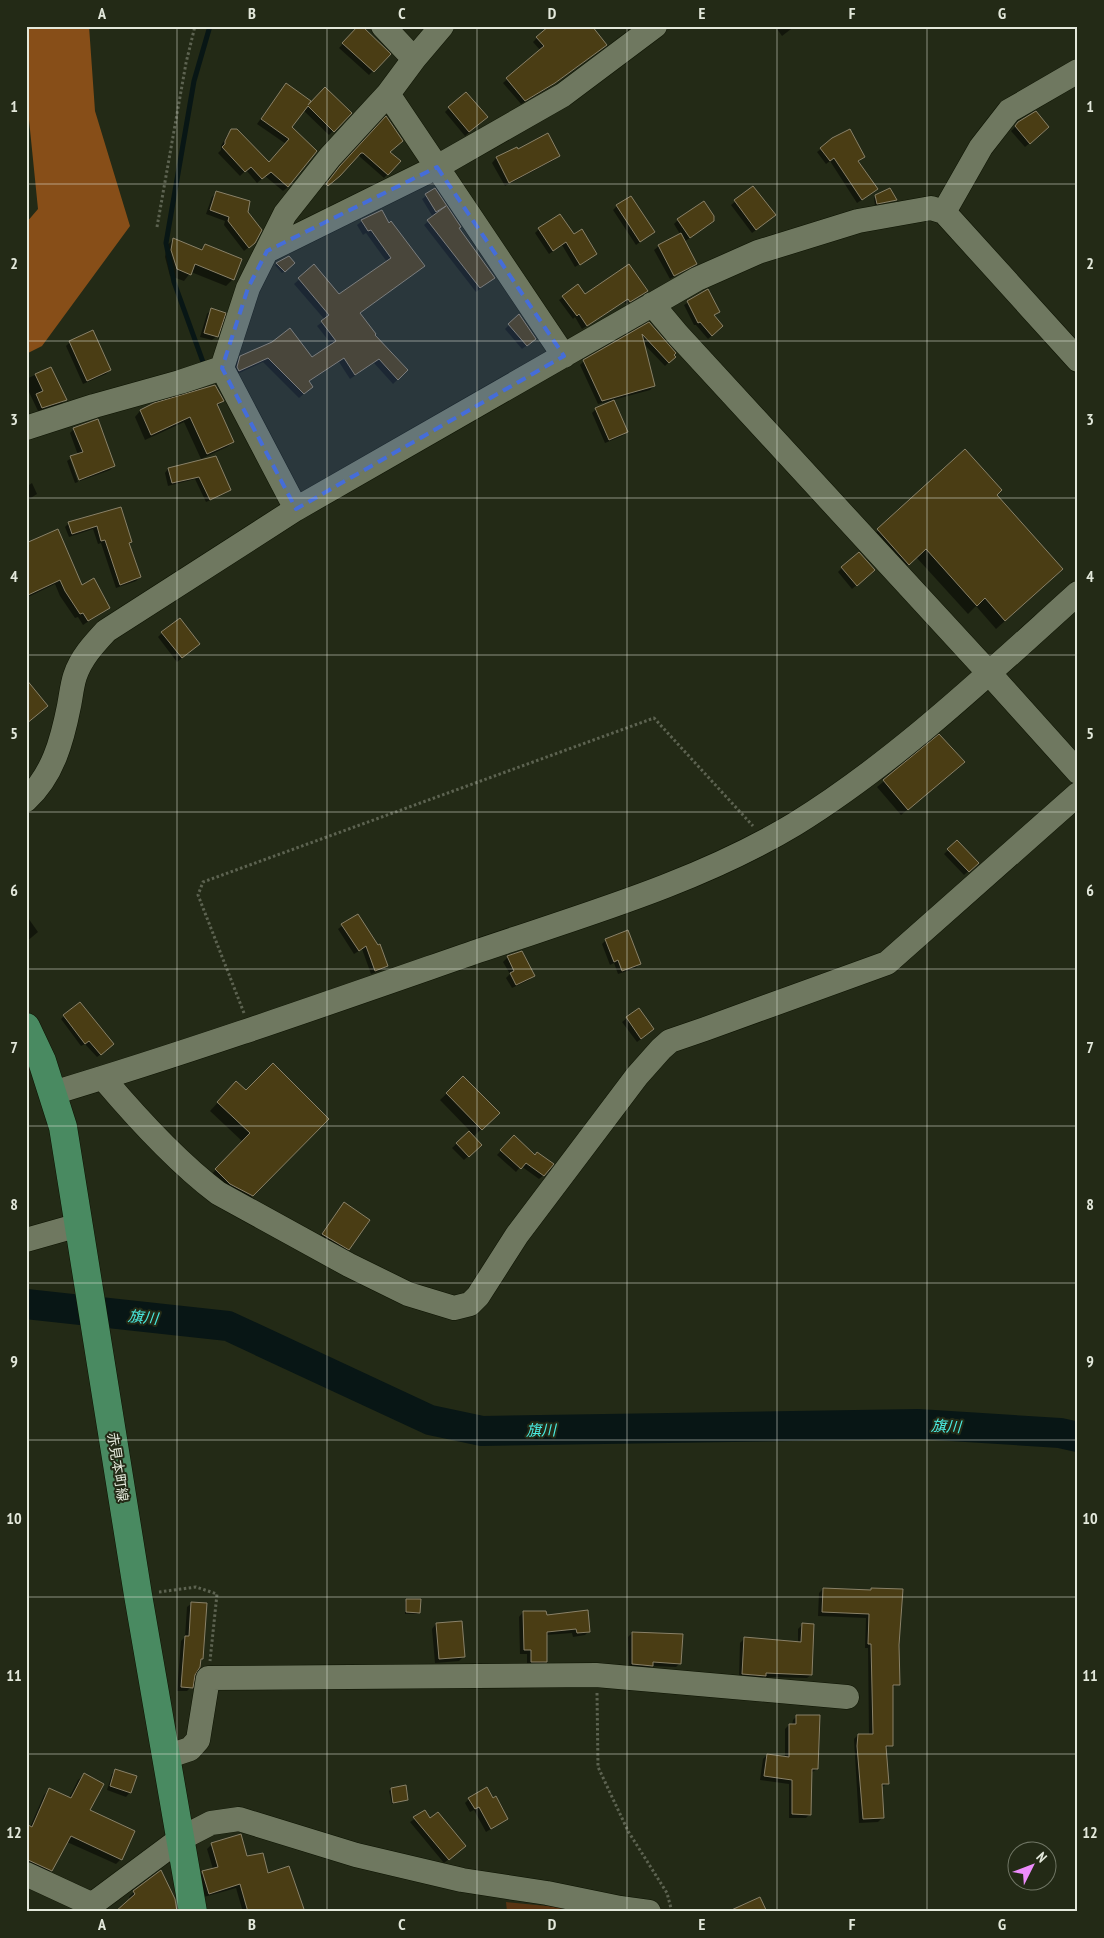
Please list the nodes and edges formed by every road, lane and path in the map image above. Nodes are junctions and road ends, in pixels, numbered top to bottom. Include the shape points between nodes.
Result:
1 (195, 26) edge
2 (383, 26) edge
3 (442, 26) edge
4 (655, 26) edge
5 (414, 59) junction
6 (1078, 71) edge
7 (388, 94) junction
8 (437, 167) junction
9 (944, 212) junction
10 (157, 227) dead end
11 (267, 252) junction
12 (652, 304) junction
13 (564, 356) junction
14 (1078, 360) edge
15 (222, 368) junction
16 (26, 428) edge
17 (296, 509) junction
18 (1078, 592) edge
19 (989, 673) junction
20 (1078, 772) edge
21 (1078, 794) edge
22 (26, 800) edge
23 (766, 840) junction
24 (26, 1027) edge
25 (250, 1029) junction
26 (103, 1078) junction
27 (54, 1093) junction
28 (80, 1234) junction
29 (26, 1240) edge
30 (136, 1583) junction
31 (596, 1675) junction
32 (208, 1678) junction
33 (847, 1697) dead end
34 (166, 1757) junction
35 (180, 1839) junction
36 (26, 1874) edge
37 (87, 1908) edge
38 (193, 1912) edge
39 (650, 1912) edge
40 (672, 1912) edge

1 - 10 path
2 - 5 street
3 - 5 street
4 - 8 street via 563,95
5 - 7 street
6 - 9 street via 1009,111 981,146
7 - 8 street
7 - 11 street via 330,157 285,214
8 - 11 street
8 - 13 street
9 - 12 street via 931,208 858,221 767,249 697,279
9 - 14 street
11 - 15 street via 248,288
12 - 13 street
12 - 19 street
13 - 17 street
15 - 16 street
15 - 17 street
17 - 22 street via 106,631 88,651 75,676 63,736 52,767
18 - 19 street
19 - 20 street
19 - 23 street via 883,763
21 - 26 street via 887,963 670,1041 637,1076 517,1235 470,1304 454,1308 408,1294 218,1193 200,1179
23 - 25 street via 686,877 613,905
23 - 25 path via 654,718 203,882 198,895
24 - 27 main road, 赤見本町線
25 - 26 street
26 - 27 street
27 - 28 main road, 赤見本町線 via 63,1127
28 - 29 street
28 - 30 main road, 赤見本町線
30 - 32 path via 196,1586 216,1594
30 - 34 main road, 赤見本町線
31 - 32 street
31 - 33 street
31 - 40 path via 598,1767 628,1832 666,1893
32 - 34 street via 198,1740 190,1749
34 - 35 main road, 赤見本町線
35 - 37 street
35 - 38 main road, 赤見本町線
35 - 39 street via 210,1822 239,1819 356,1855 462,1880
36 - 37 street

